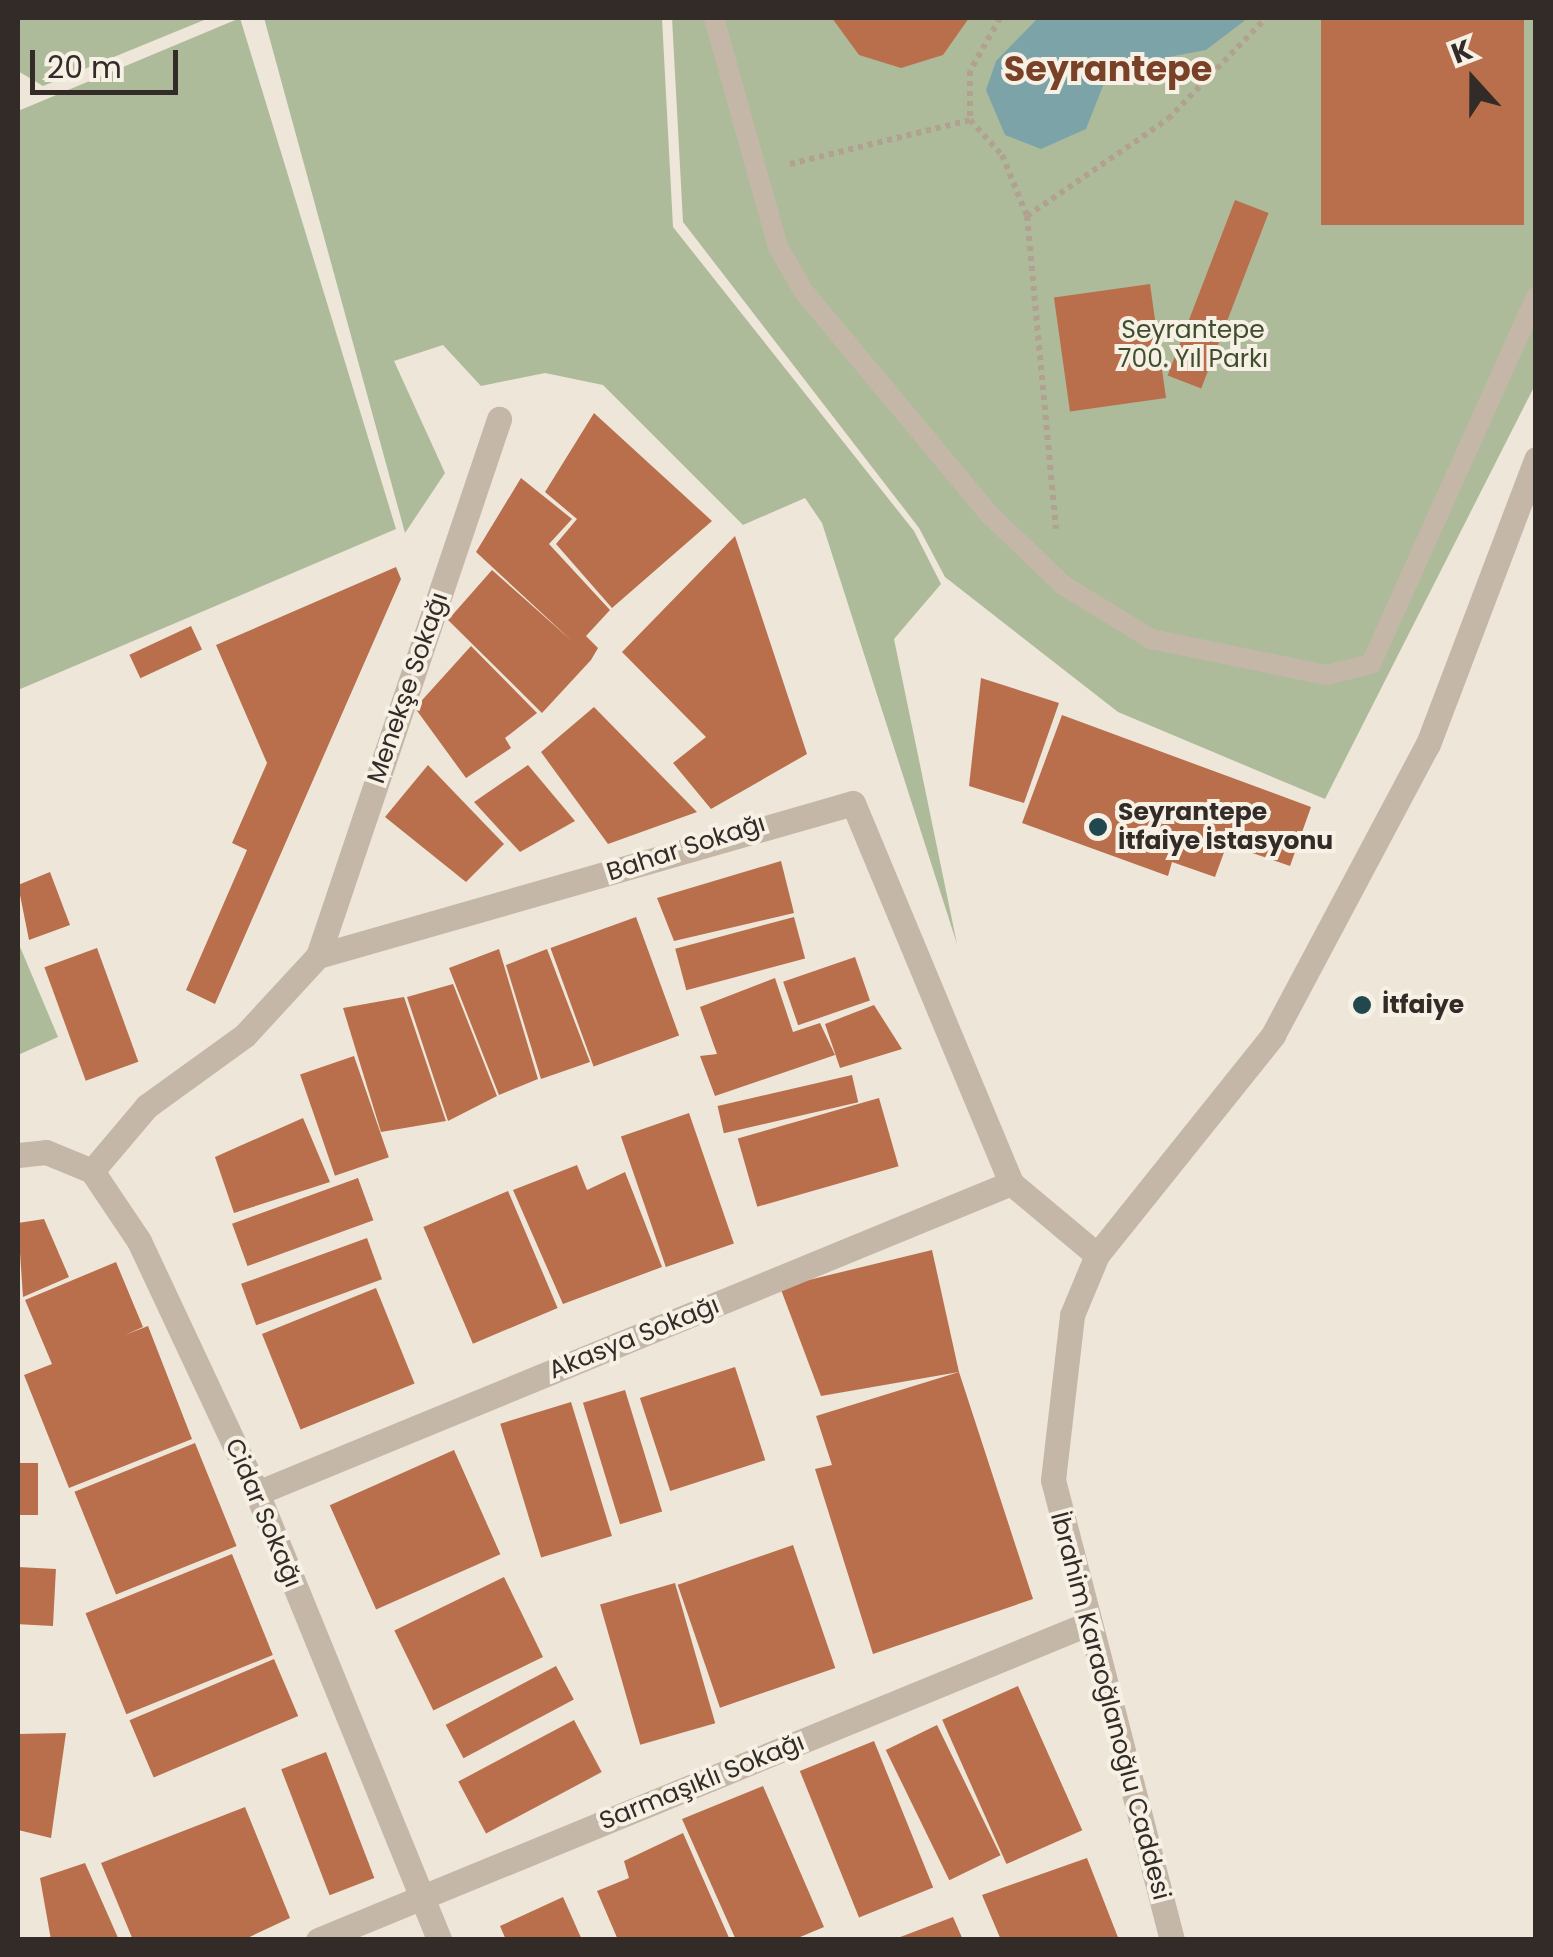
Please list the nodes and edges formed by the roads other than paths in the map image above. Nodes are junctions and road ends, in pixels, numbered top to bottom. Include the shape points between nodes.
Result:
1 (714, 18) edge
2 (1536, 296) edge
3 (499, 419) dead end
4 (1536, 459) edge
5 (1528, 500) edge
6 (318, 956) junction
7 (18, 1155) edge
8 (92, 1172) junction
9 (1011, 1183) junction
10 (1097, 1256) junction
11 (257, 1493) junction
12 (1085, 1626) junction
13 (422, 1897) junction
14 (318, 1940) edge
15 (438, 1940) edge
16 (1172, 1940) edge

1 - 2 lane via 778,247 804,292 988,513 1063,585 1150,638 1326,675 1371,664
3 - 6 street, Menekşe Sokağı
4 - 5 street, İbrahim Karaoğlanoğlu Caddesi
5 - 10 street, İbrahim Karaoğlanoğlu Caddesi via 1428,744 1273,1036
6 - 8 street via 245,1034 147,1106
6 - 9 street, Bahar Sokağı via 852,803
7 - 8 street via 46,1152
8 - 11 street, Cidar Sokağı via 139,1241
9 - 10 street, Bahar Sokağı
9 - 11 street, Akasya Sokağı
10 - 12 street, İbrahim Karaoğlanoğlu Caddesi via 1072,1315 1052,1480
11 - 13 street, Cidar Sokağı
12 - 13 street, Sarmaşıklı Sokağı
12 - 16 street, İbrahim Karaoğlanoğlu Caddesi
13 - 14 street, Sarmaşıklı Sokağı
13 - 15 street, Cidar Sokağı

